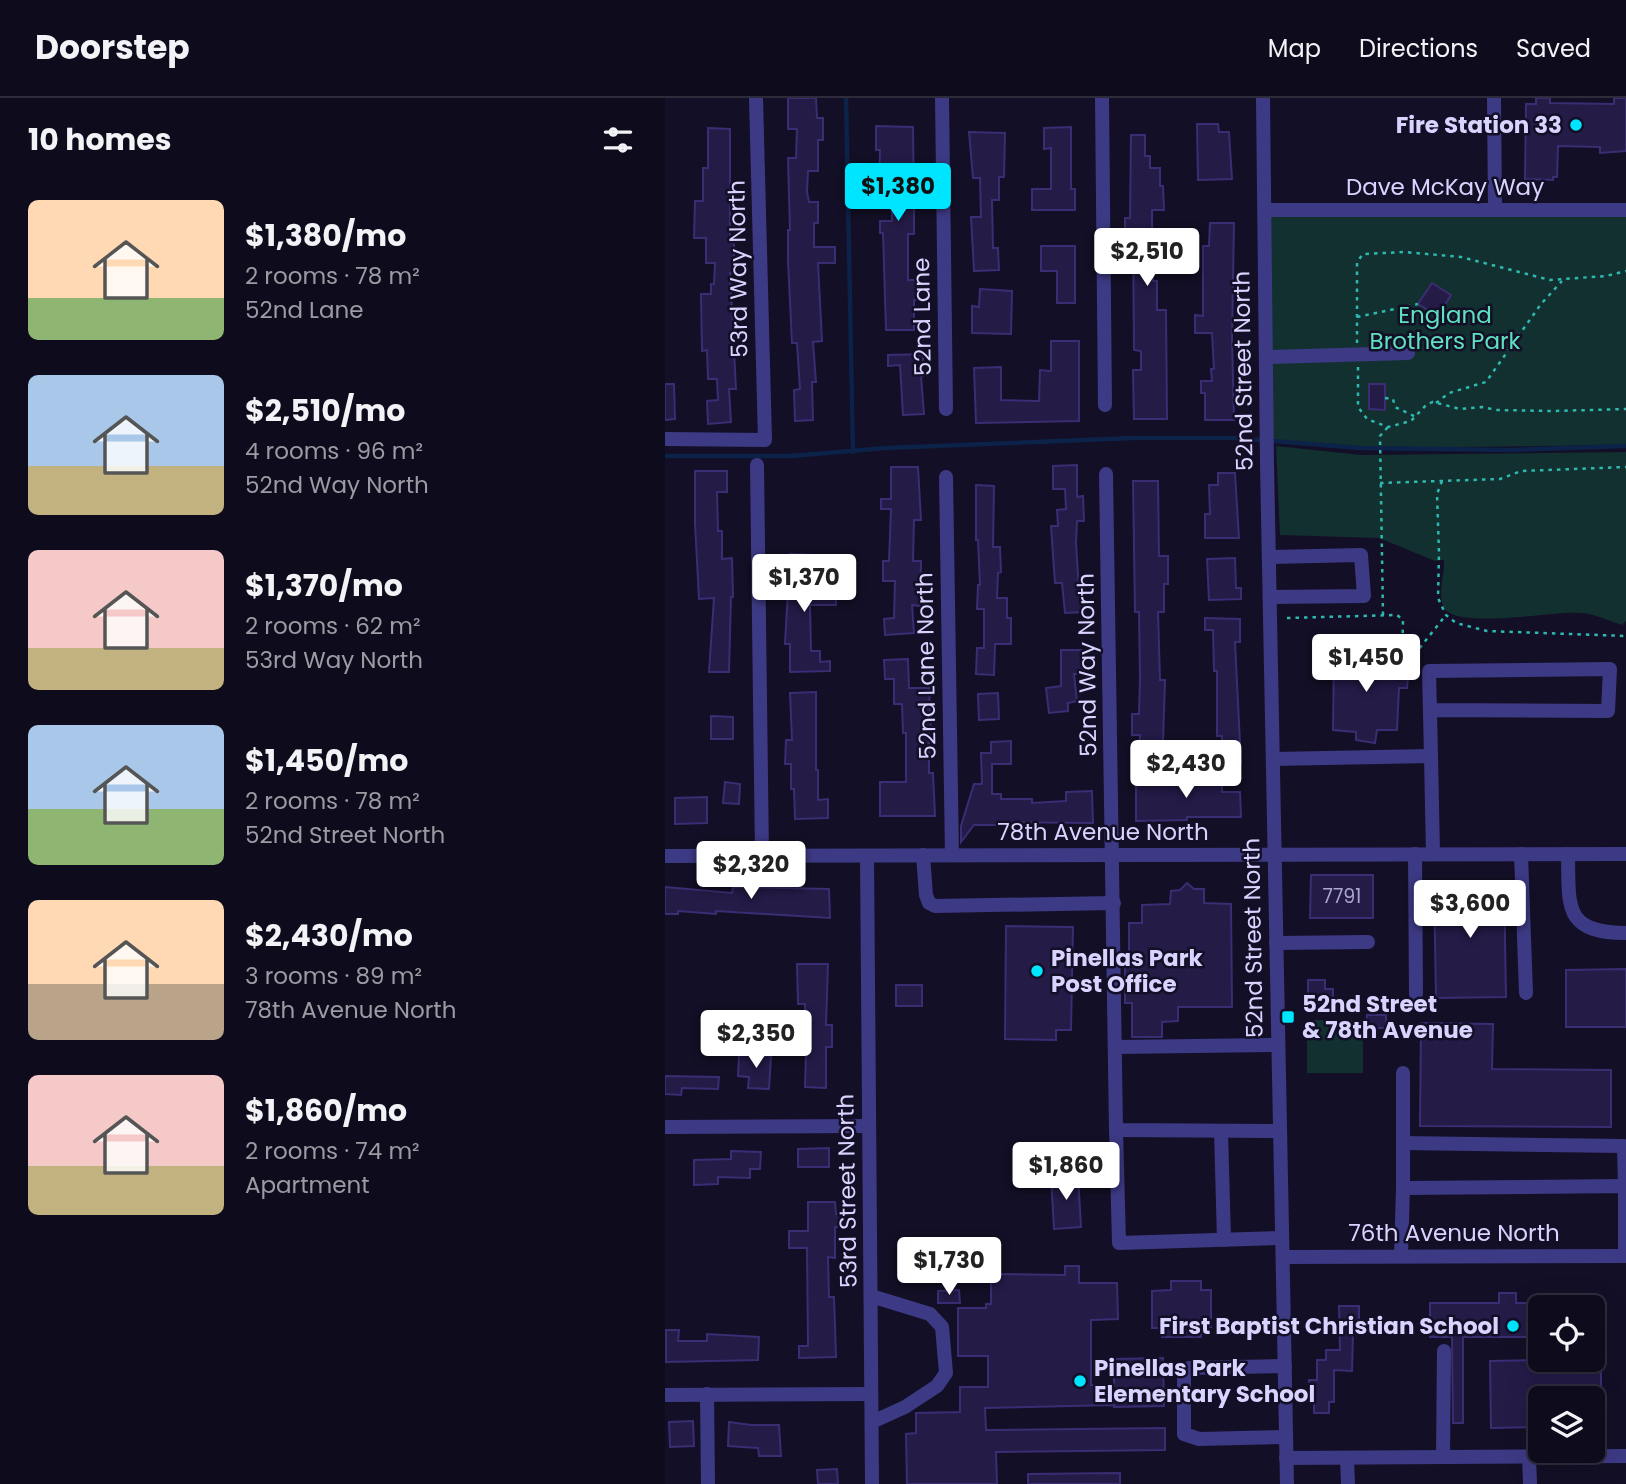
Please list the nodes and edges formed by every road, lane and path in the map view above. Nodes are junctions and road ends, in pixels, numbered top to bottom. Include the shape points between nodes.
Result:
1 (756, 98) edge
2 (942, 98) edge
3 (1102, 98) edge
4 (1263, 98) edge
5 (1494, 98) edge
6 (1265, 210) junction
7 (1495, 210) junction
8 (1626, 210) edge
9 (1626, 271) edge
10 (1563, 280) junction
11 (1418, 304) dead end
12 (1357, 317) junction
13 (1408, 353) dead end
14 (1357, 355) junction
15 (1266, 356) junction
16 (1385, 397) dead end
17 (1436, 403) junction
18 (1105, 405) dead end
19 (946, 409) dead end
20 (1626, 410) edge
21 (1416, 417) junction
22 (1388, 427) junction
23 (665, 439) edge
24 (757, 465) dead end
25 (1626, 467) edge
26 (1106, 474) dead end
27 (946, 477) dead end
28 (1442, 481) junction
29 (1380, 483) junction
30 (1269, 557) junction
31 (1269, 597) junction
32 (1383, 615) junction
33 (1446, 615) junction
34 (1287, 618) dead end
35 (1626, 636) edge
36 (1430, 710) junction
37 (1431, 756) junction
38 (1273, 760) junction
39 (1415, 854) junction
40 (1433, 854) junction
41 (1521, 854) junction
42 (1568, 854) junction
43 (1626, 854) edge
44 (923, 855) junction
45 (952, 855) junction
46 (1113, 855) junction
47 (1275, 855) junction
48 (665, 856) edge
49 (762, 856) junction
50 (867, 856) junction
51 (1114, 903) junction
52 (1626, 933) edge
53 (1368, 942) dead end
54 (1276, 943) junction
55 (1526, 993) dead end
56 (1416, 994) dead end
57 (1278, 1045) junction
58 (1115, 1047) junction
59 (1403, 1073) dead end
60 (665, 1126) edge
61 (869, 1126) junction
62 (1116, 1130) junction
63 (1221, 1131) junction
64 (1280, 1131) junction
65 (1403, 1143) junction
66 (1625, 1186) edge
67 (1403, 1188) junction
68 (1282, 1238) junction
69 (1224, 1240) junction
70 (1401, 1256) junction
71 (1625, 1256) edge
72 (1283, 1257) junction
73 (871, 1296) junction
74 (1444, 1352) dead end
75 (1285, 1366) junction
76 (707, 1394) junction
77 (871, 1394) junction
78 (665, 1395) edge
79 (872, 1422) junction
80 (1286, 1437) junction
81 (1605, 1456) edge
82 (1626, 1456) edge
83 (1443, 1457) junction
84 (1528, 1457) edge
85 (1286, 1458) junction
86 (1347, 1458) junction
87 (1529, 1463) edge
88 (708, 1484) edge
89 (872, 1484) edge
90 (1287, 1484) edge
91 (1348, 1484) edge
92 (1530, 1484) edge

1 - 23 street, 53rd Way North via 765,440
2 - 19 street, 52nd Lane
3 - 18 street
4 - 6 street, 52nd Street North
5 - 7 street
6 - 7 street, Dave McKay Way
6 - 15 street, 52nd Street North
7 - 8 street, Dave McKay Way
9 - 10 path
10 - 12 path via 1442,254 1363,254 1357,262
10 - 17 path via 1486,382 1449,393
11 - 12 path
12 - 14 path
13 - 14 street
14 - 15 street
14 - 22 path via 1358,407 1367,419
15 - 30 street, 52nd Street North
16 - 21 path
17 - 20 path via 1461,410
17 - 21 path via 1427,404
21 - 22 path
22 - 29 path via 1380,436
24 - 49 street
25 - 28 path via 1521,471 1500,479
26 - 46 street, 52nd Way North
27 - 45 street, 52nd Lane North
28 - 29 path
28 - 33 path via 1437,494 1438,597
29 - 32 path
30 - 31 street, 52nd Street North
30 - 31 street via 1361,555 1364,596
31 - 38 street, 52nd Street North
32 - 33 path via 1403,620 1402,663 1412,662
32 - 34 path
33 - 35 path via 1456,623 1487,631
36 - 36 street via 1608,711 1609,669 1429,671
36 - 37 street
37 - 38 street
37 - 40 street
38 - 47 street, 52nd Street North
39 - 40 street, 78th Avenue North
39 - 47 street, 78th Avenue North
39 - 56 street
40 - 41 street, 78th Avenue North
41 - 42 street, 78th Avenue North
41 - 55 street
42 - 43 street, 78th Avenue North
42 - 52 street via 1568,887 1576,918 1584,927 1602,933
44 - 45 street, 78th Avenue North
44 - 50 street, 78th Avenue North
44 - 51 street via 926,895 935,906
45 - 46 street, 78th Avenue North
46 - 47 street, 78th Avenue North
46 - 51 street, 52nd Way North
47 - 54 street, 52nd Street North
48 - 49 street, 78th Avenue North
49 - 50 street, 78th Avenue North
50 - 61 street, 53rd Street North
51 - 58 street, 52nd Way North
53 - 54 street
54 - 57 street, 52nd Street North
57 - 58 street
57 - 64 street, 52nd Street North
58 - 62 street, 52nd Way North
59 - 65 street
60 - 61 street
61 - 73 street, 53rd Street North
62 - 63 street
62 - 69 street, 52nd Way North via 1119,1243
63 - 64 street
63 - 69 street
64 - 68 street, 52nd Street North
65 - 66 street via 1625,1146
65 - 67 street
66 - 67 street
66 - 71 street
67 - 70 street
68 - 69 street
68 - 72 street, 52nd Street North
70 - 71 street, 76th Avenue North
70 - 72 street, 76th Avenue North
72 - 75 street, 52nd Street North
73 - 77 street, 53rd Street North
73 - 79 street via 930,1314 942,1327 946,1373 937,1386 916,1400
74 - 83 street
75 - 80 street, 52nd Street North
75 - 80 street via 1189,1368 1184,1372 1184,1434 1199,1438
76 - 77 street
76 - 78 street
76 - 88 street
77 - 79 street, 53rd Street North
79 - 89 street, 53rd Street North
80 - 85 street, 52nd Street North
81 - 82 street
83 - 84 street
83 - 86 street
85 - 86 street
85 - 90 street, 52nd Street North
86 - 91 street
87 - 92 street

